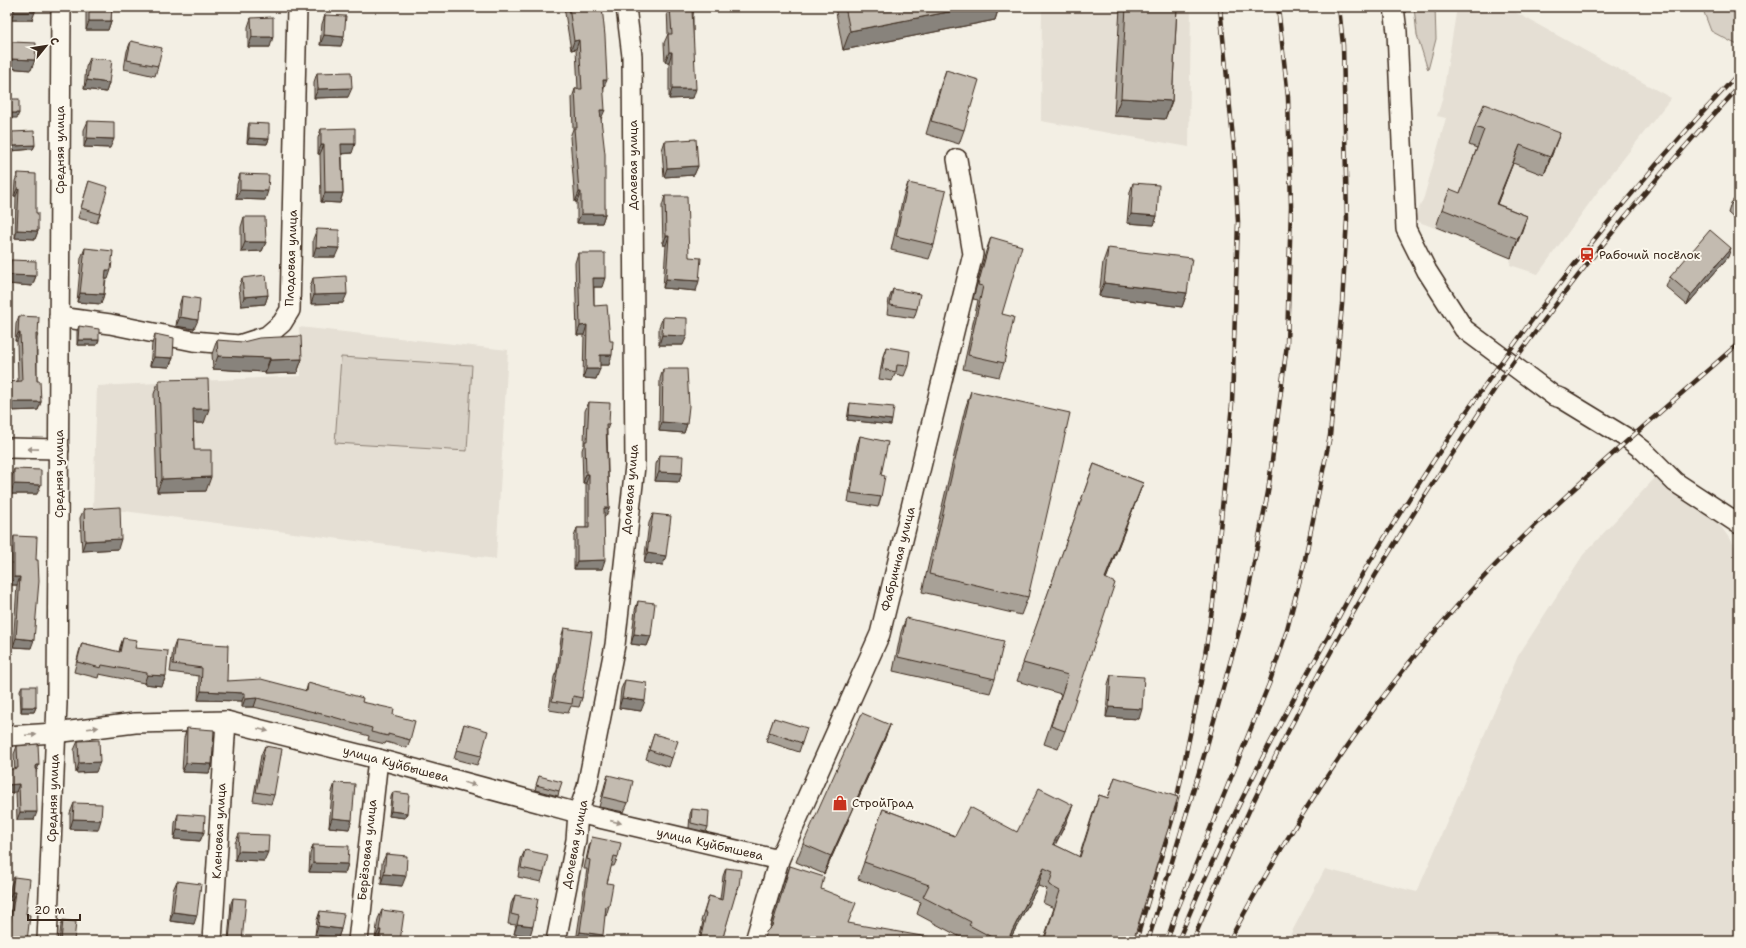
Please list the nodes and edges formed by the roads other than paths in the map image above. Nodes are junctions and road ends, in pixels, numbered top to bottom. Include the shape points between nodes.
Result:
1 (60, 7) edge
2 (297, 7) edge
3 (626, 7) edge
4 (1394, 7) edge
5 (957, 159) dead end
6 (59, 317) junction
7 (7, 448) edge
8 (59, 449) junction
9 (1739, 524) edge
10 (226, 721) junction
11 (54, 733) junction
12 (7, 736) edge
13 (378, 759) junction
14 (578, 813) junction
15 (779, 860) junction
16 (47, 941) edge
17 (212, 941) edge
18 (358, 941) edge
19 (556, 941) edge
20 (754, 941) edge

1 - 6 street, Средняя улица
2 - 6 street, Плодовая улица via 290,310 282,323 266,336 239,345 193,341 110,324
3 - 14 street, Долевая улица via 632,56 635,466 615,645 587,787
4 - 9 street via 1406,229 1426,271 1464,330 1554,396 1562,398 1630,440 1675,482
5 - 15 street, Фабричная улица via 973,254 880,634
6 - 8 street, Средняя улица
8 -> 7 street
8 - 11 street, Средняя улица via 57,703
11 -> 10 street, улица Куйбышева via 135,723
10 -> 13 street, улица Куйбышева
10 - 17 street, Кленовая улица
12 -> 11 street, улица Куйбышева
11 - 16 street, Средняя улица
13 -> 14 street, улица Куйбышева
13 - 18 street, Берёзовая улица
14 -> 15 street, улица Куйбышева
14 - 19 street, Долевая улица via 576,840
15 - 20 street, Фабричная улица

